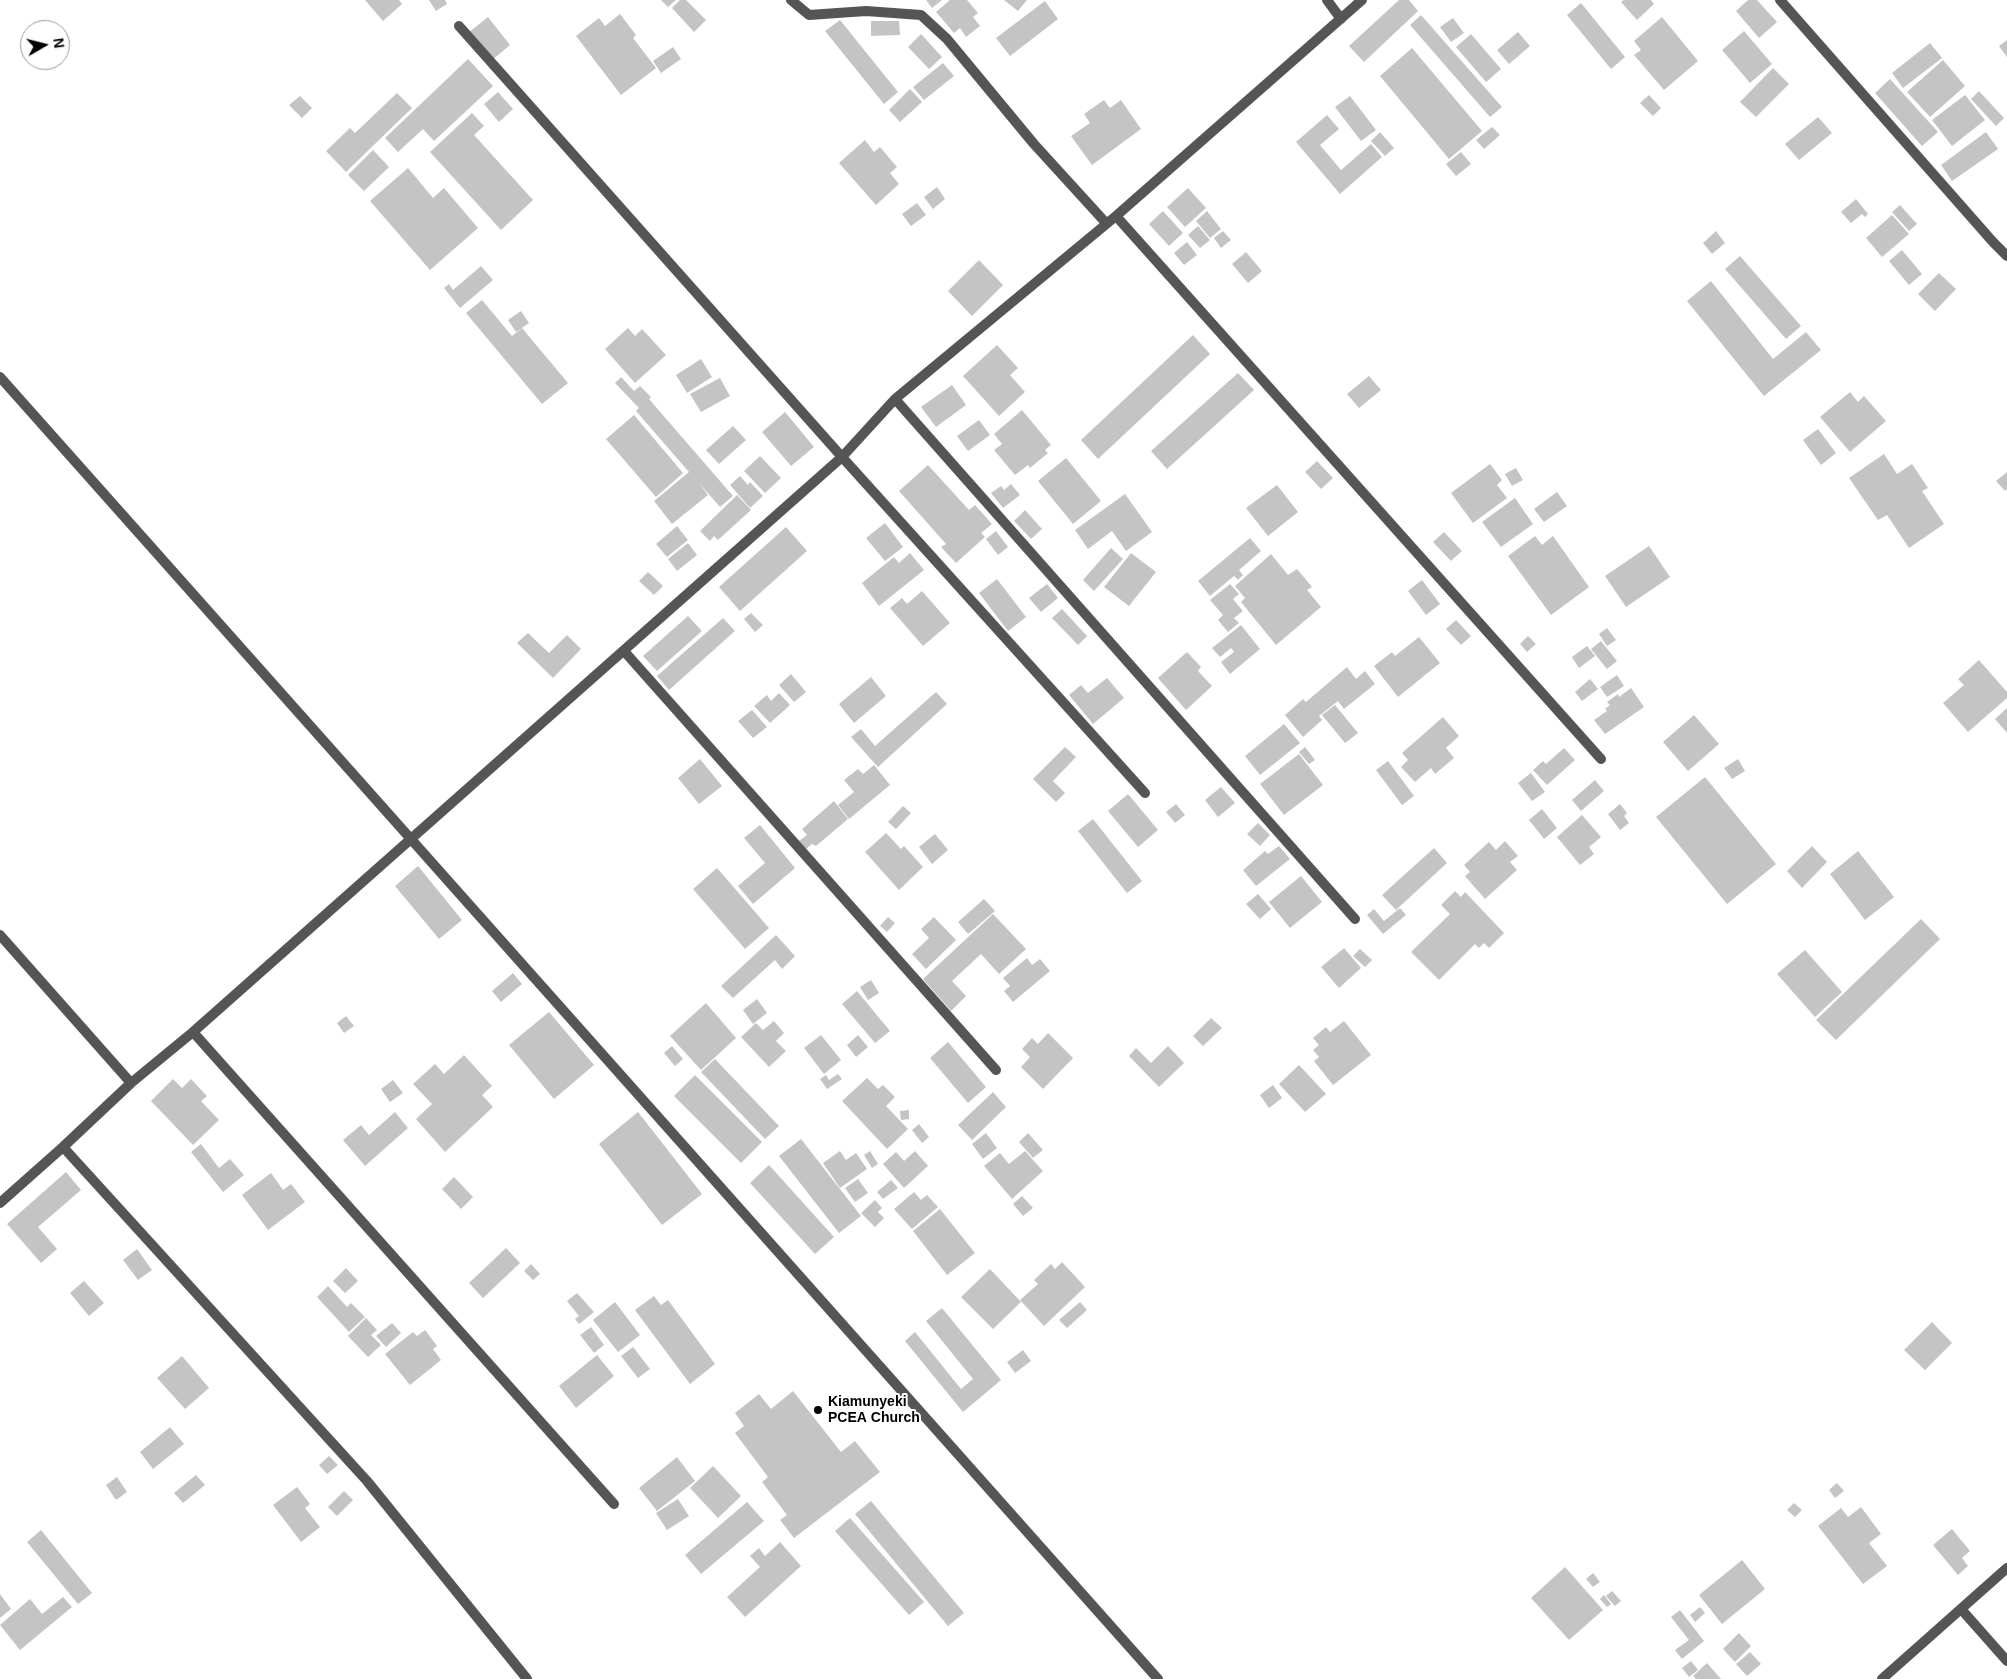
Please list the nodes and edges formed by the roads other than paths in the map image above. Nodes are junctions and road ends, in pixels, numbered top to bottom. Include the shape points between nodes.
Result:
1 (791, 0) edge
2 (1327, 0) edge
3 (1362, 0) edge
4 (1780, 0) edge
5 (1341, 18) junction
6 (459, 26) dead end
7 (1116, 216) junction
8 (1106, 223) junction
9 (2007, 256) edge
10 (0, 377) edge
11 (895, 399) junction
12 (842, 456) junction
13 (624, 651) junction
14 (1601, 759) dead end
15 (1145, 793) dead end
16 (412, 838) junction
17 (1355, 919) dead end
18 (0, 935) edge
19 (193, 1032) junction
20 (996, 1070) dead end
21 (131, 1082) junction
22 (63, 1147) junction
23 (0, 1203) edge
24 (614, 1504) dead end
25 (2007, 1568) edge
26 (1961, 1610) junction
27 (2007, 1661) edge
28 (527, 1679) edge
29 (1158, 1679) edge
30 (1882, 1679) edge

1 - 8 street via 809,15 866,11 921,15 947,39 1034,144
2 - 5 street
3 - 5 street
4 - 9 street
5 - 7 street
6 - 12 street
7 - 8 street
7 - 14 street
8 - 11 street
10 - 16 street
11 - 12 street
11 - 17 street
12 - 13 street
12 - 15 street
13 - 16 street
13 - 20 street
16 - 19 street
16 - 29 street
18 - 21 street
19 - 21 street
19 - 24 street
21 - 22 street
22 - 23 street
22 - 28 street via 367,1481
25 - 26 street
26 - 27 street
26 - 30 street

